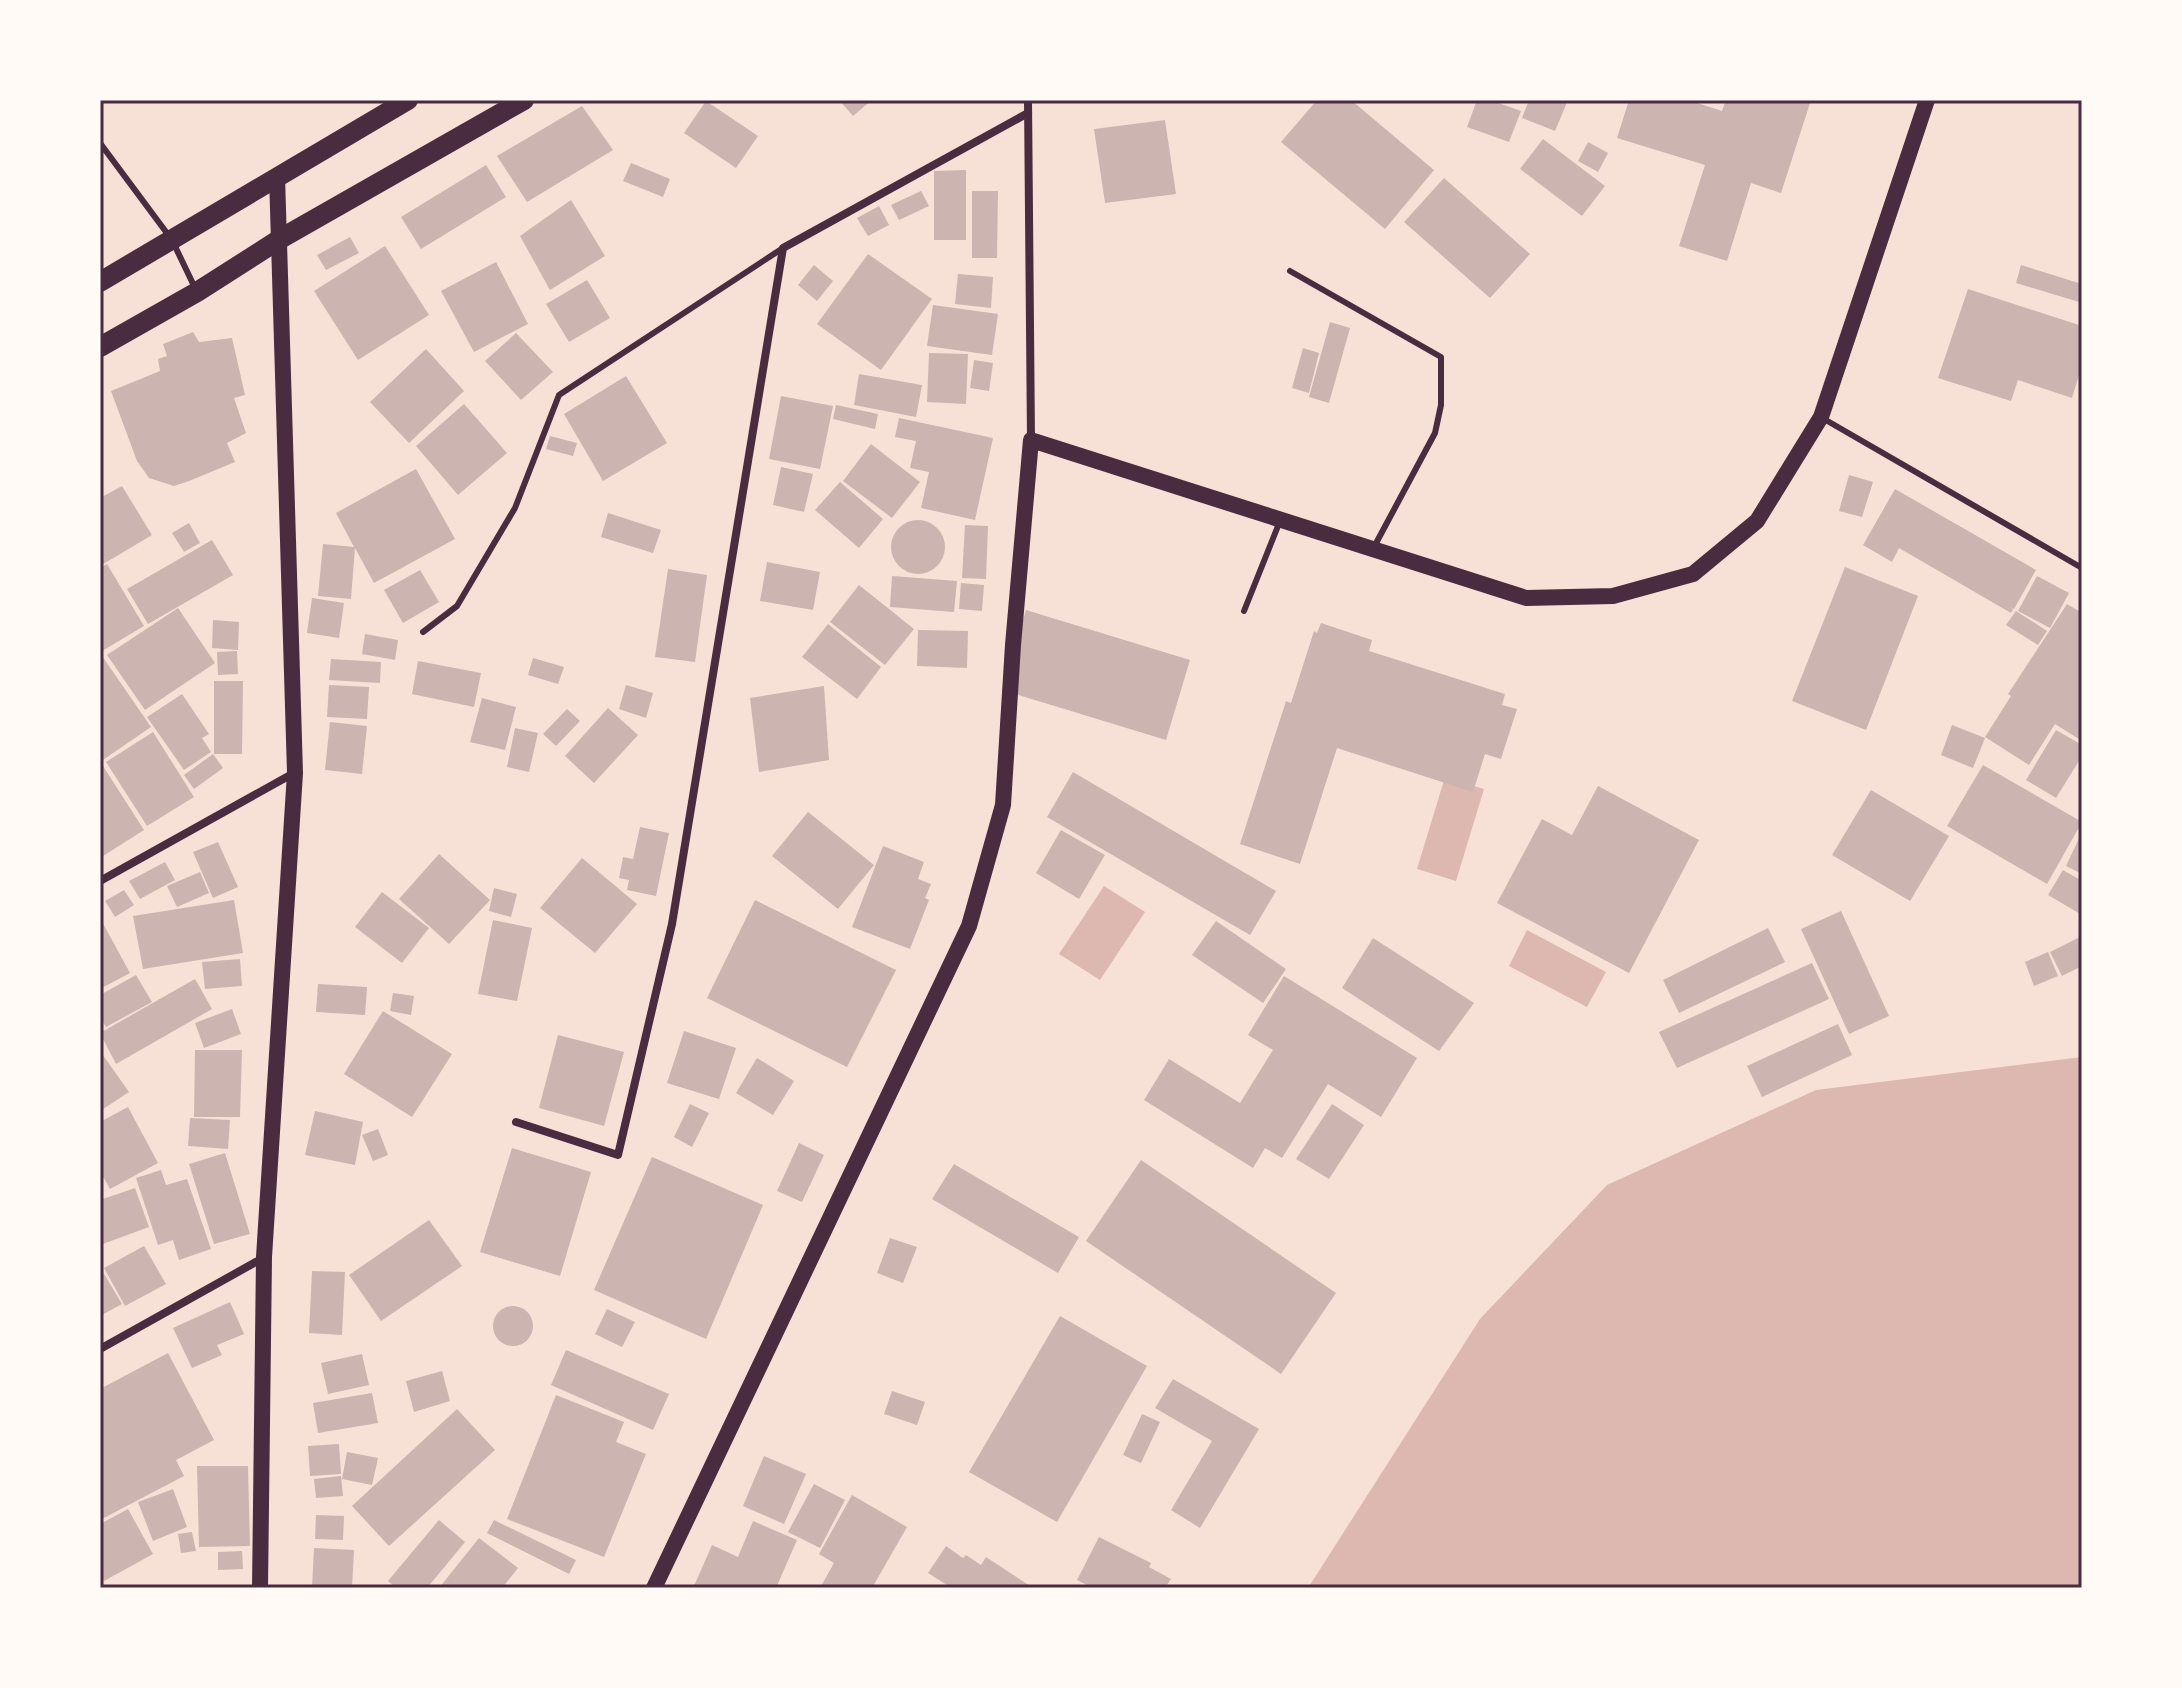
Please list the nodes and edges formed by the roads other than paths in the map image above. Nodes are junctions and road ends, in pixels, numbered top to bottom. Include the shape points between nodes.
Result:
1 (408, 100) edge
2 (524, 100) edge
3 (1028, 100) edge
4 (1927, 100) edge
5 (1028, 113) junction
6 (100, 143) edge
7 (277, 176) junction
8 (280, 239) junction
9 (172, 240) junction
10 (783, 248) junction
11 (1290, 271) dead end
12 (100, 282) edge
13 (197, 292) junction
14 (100, 347) edge
15 (1821, 417) junction
16 (1031, 440) junction
17 (1281, 520) junction
18 (1372, 551) junction
19 (2082, 568) edge
20 (1244, 611) dead end
21 (423, 632) dead end
22 (295, 773) junction
23 (100, 881) edge
24 (516, 1122) dead end
25 (264, 1257) junction
26 (100, 1349) edge
27 (260, 1588) edge
28 (654, 1588) edge

1 - 7 main road
2 - 8 main road
3 - 5 street
4 - 15 main road
5 - 10 street
5 - 16 street
6 - 9 lane
7 - 8 main road
7 - 9 main road
8 - 13 main road
8 - 22 main road
9 - 12 main road
9 - 13 lane
10 - 21 lane via 559,395 515,508 457,606
10 - 24 street via 672,924 618,1155
11 - 18 lane via 1441,357 1435,433
13 - 14 main road
15 - 18 main road via 1757,521 1693,574 1613,596 1526,598
15 - 19 lane
16 - 17 main road
16 - 28 main road via 1003,805 969,926
17 - 18 main road
17 - 20 lane
22 - 23 street
22 - 25 main road
25 - 26 street
25 - 27 main road

